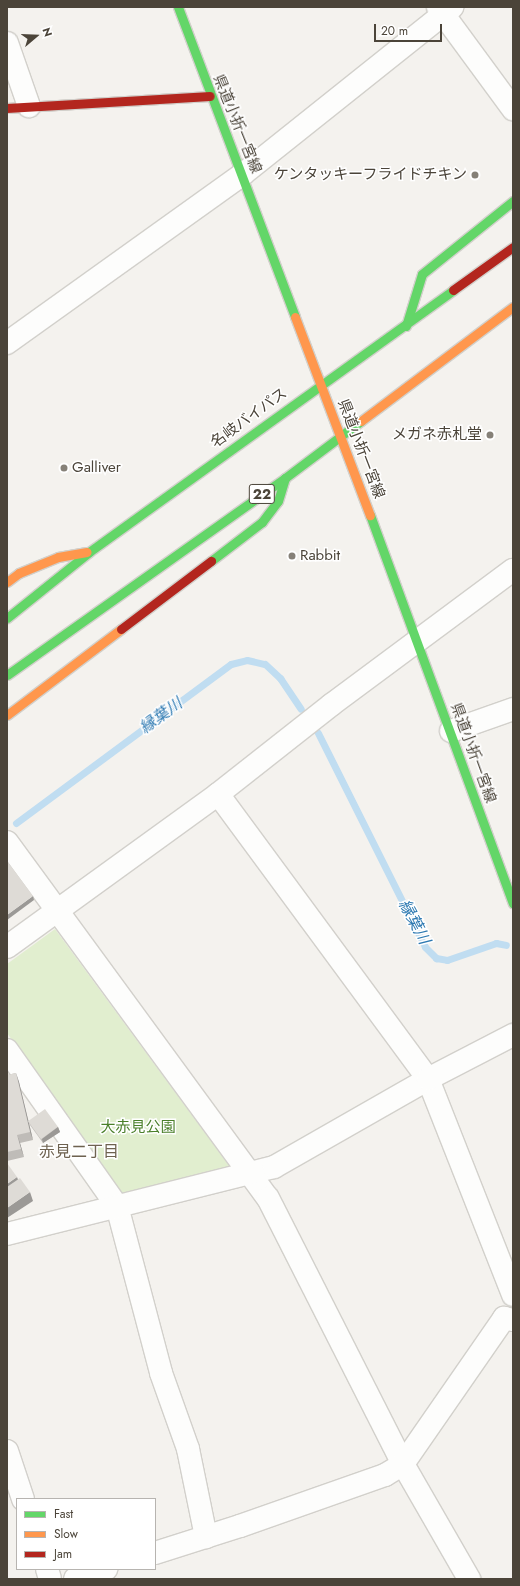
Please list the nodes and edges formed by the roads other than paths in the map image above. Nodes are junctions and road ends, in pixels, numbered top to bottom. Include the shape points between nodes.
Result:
1 (178, 7) edge
2 (444, 10) edge
3 (7, 43) edge
4 (210, 96) junction
5 (29, 106) junction
6 (7, 108) edge
7 (513, 109) edge
8 (243, 174) junction
9 (513, 201) edge
10 (513, 247) edge
11 (513, 307) edge
12 (406, 326) junction
13 (7, 343) edge
14 (321, 383) junction
15 (341, 436) junction
16 (285, 478) junction
17 (89, 552) junction
18 (513, 570) edge
19 (7, 582) edge
20 (7, 618) edge
21 (418, 642) junction
22 (8, 676) edge
23 (513, 709) edge
24 (7, 715) edge
25 (451, 731) junction
26 (218, 794) junction
27 (7, 842) edge
28 (513, 903) edge
29 (57, 911) junction
30 (7, 947) edge
31 (513, 1034) edge
32 (7, 1050) edge
33 (428, 1079) junction
34 (249, 1173) junction
35 (117, 1206) junction
36 (7, 1234) edge
37 (513, 1295) edge
38 (513, 1320) edge
39 (7, 1451) edge
40 (403, 1464) junction
41 (23, 1498) edge
42 (206, 1537) junction
43 (156, 1553) edge
44 (103, 1570) edge
45 (75, 1579) edge
46 (469, 1579) edge

1 - 4 main road, 県道小折一宮線
2 - 7 street
2 - 8 street
3 - 5 street
4 - 5 main road
4 - 8 main road, 県道小折一宮線
5 - 6 main road
8 - 13 street
8 - 14 main road, 県道小折一宮線
9 - 12 main road via 422,274
10 - 12 main road, 名岐バイパス
11 - 15 main road, 22
12 - 14 main road, 名岐バイパス
14 - 15 main road, 県道小折一宮線
14 - 17 main road, 名岐バイパス
15 - 16 main road, 22
15 - 21 main road, 県道小折一宮線
16 - 22 main road, 22
16 - 24 main road, 22 via 278,501 262,522
17 - 19 main road via 58,557 19,572
17 - 20 main road, 名岐バイパス
18 - 21 street
21 - 25 main road, 県道小折一宮線
21 - 26 street via 331,705
23 - 25 street
25 - 28 main road, 県道小折一宮線
26 - 29 street
26 - 33 street
27 - 29 street
29 - 30 street
29 - 34 street
31 - 33 street
32 - 35 street
33 - 34 street via 274,1167
33 - 37 street
34 - 35 street
34 - 40 street via 268,1198
35 - 36 street
35 - 42 street via 161,1373 188,1450
38 - 40 street via 504,1318
39 - 41 street
40 - 42 street via 385,1475
40 - 46 street
42 - 43 street
44 - 45 street

